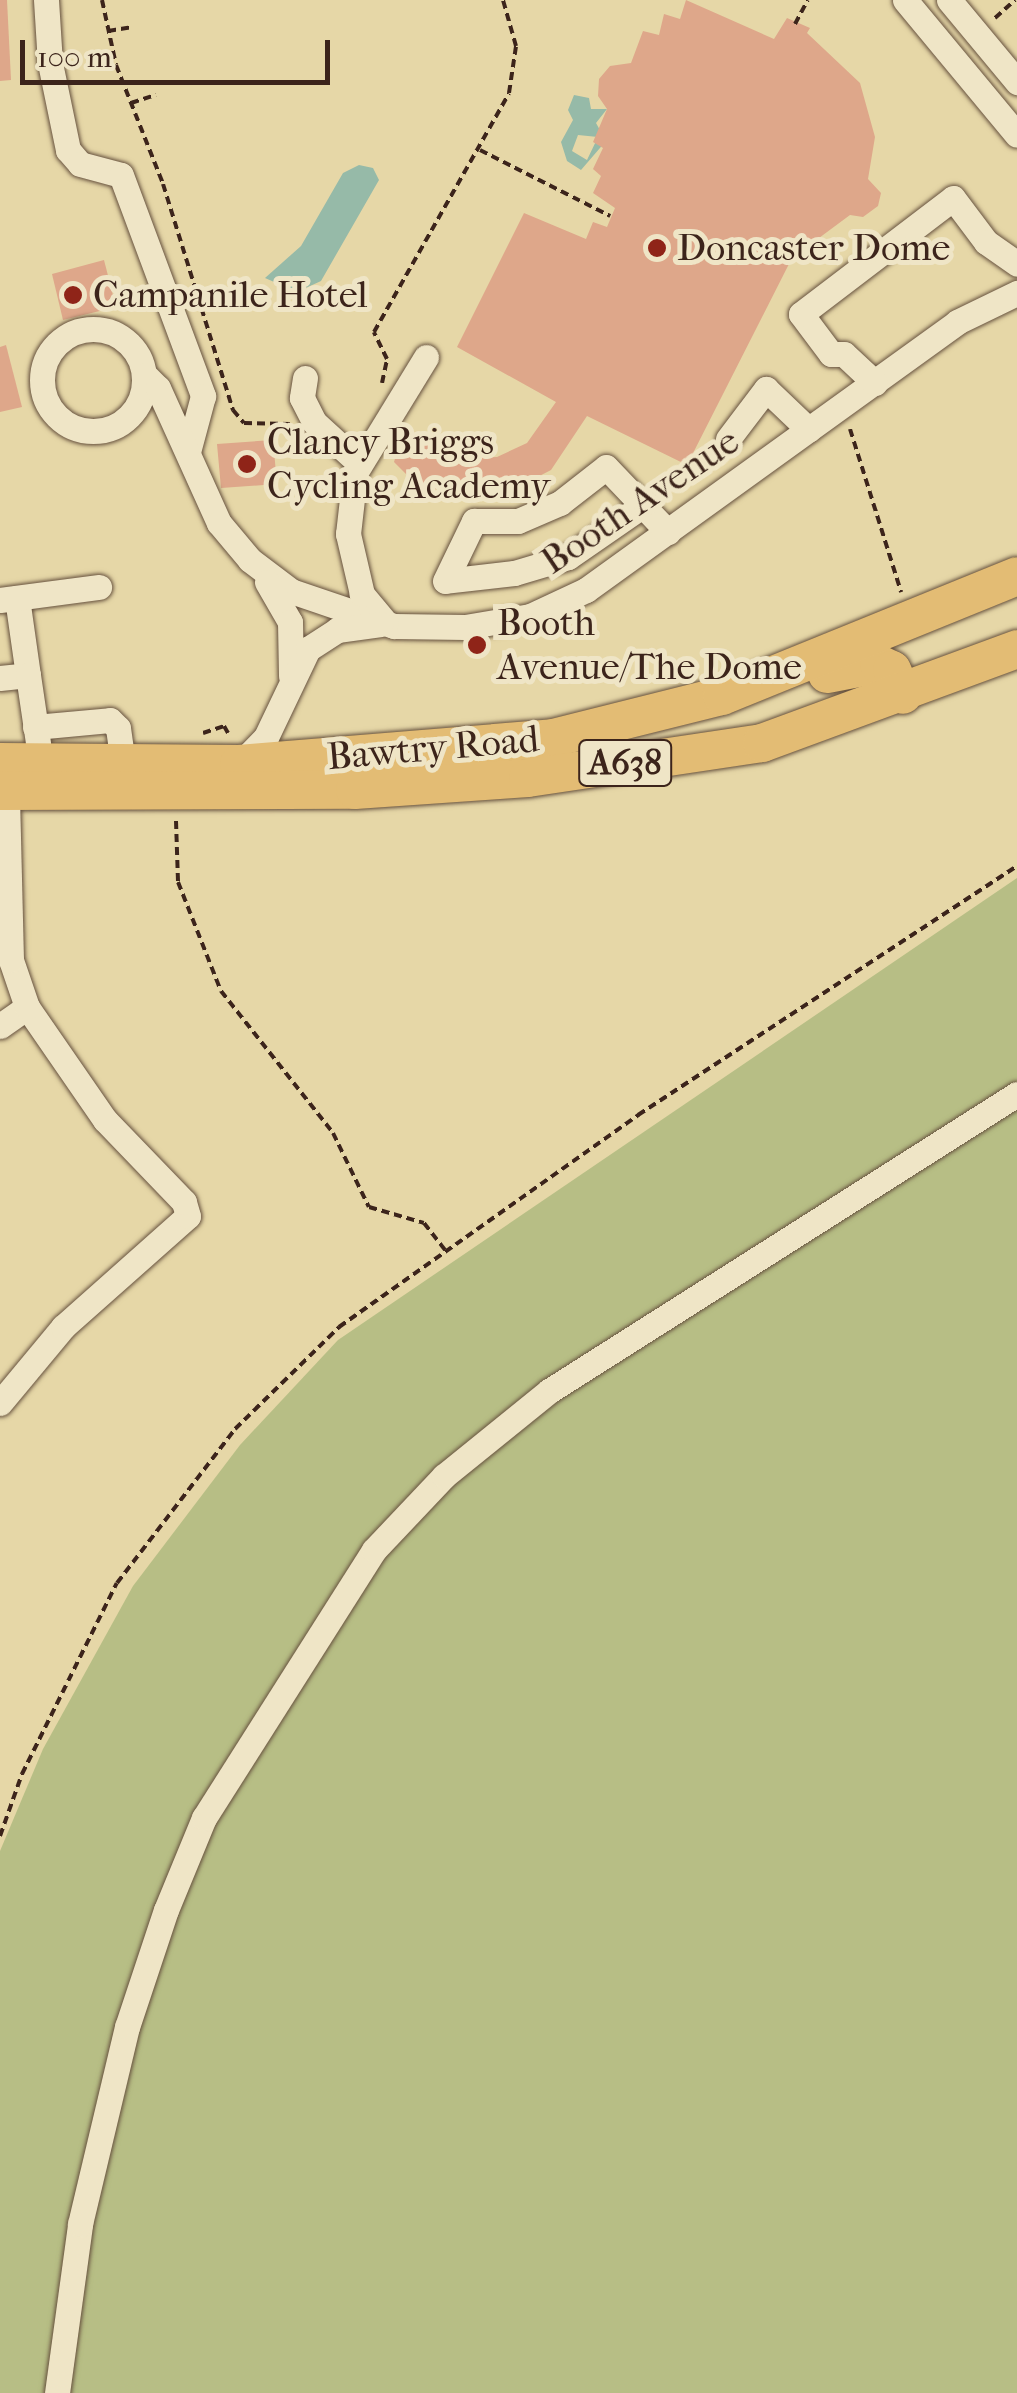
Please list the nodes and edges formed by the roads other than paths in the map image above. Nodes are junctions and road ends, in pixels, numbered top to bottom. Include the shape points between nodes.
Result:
1 (46, 0) edge
2 (904, 0) edge
3 (949, 0) edge
4 (1017, 82) edge
5 (1017, 135) edge
6 (1017, 264) edge
7 (1017, 293) edge
8 (426, 358) dead end
9 (145, 375) junction
10 (304, 378) dead end
11 (875, 383) junction
12 (809, 430) junction
13 (728, 439) dead end
14 (188, 452) junction
15 (360, 464) junction
16 (642, 506) junction
17 (668, 532) junction
18 (250, 560) junction
19 (1017, 576) edge
20 (99, 587) dead end
21 (8, 599) edge
22 (386, 623) junction
23 (1017, 649) edge
24 (28, 674) junction
25 (291, 676) junction
26 (0, 678) edge
27 (904, 695) junction
28 (722, 696) junction
29 (39, 745) junction
30 (227, 778) junction
31 (3, 796) edge
32 (27, 1006) junction
33 (0, 1026) edge
34 (1017, 1094) edge
35 (0, 1401) edge
36 (56, 2393) edge

1 - 14 street via 50,63 68,150 80,164 122,175 203,396
2 - 5 street
3 - 4 street
6 - 11 street via 986,242 953,198 802,314 830,354 844,354
7 - 11 street, Booth Avenue via 957,322
8 - 15 street
9 - 9 street, Booth Avenue via 131,344 102,329 85,329 56,344 42,375 43,392 61,420 93,432 125,420 144,392
9 - 14 street, Booth Avenue via 158,388
10 - 15 street via 302,398 334,445
11 - 12 street, Booth Avenue
12 - 13 street via 766,389
12 - 17 street, Booth Avenue
14 - 18 street, Booth Avenue via 219,523
15 - 22 street via 348,534 362,594
16 - 16 street via 606,466 560,504 518,521 474,521 445,581 514,573 568,557
16 - 17 street
17 - 22 street, Booth Avenue via 586,590 530,616 431,629
18 - 22 street, Booth Avenue via 290,591
18 - 25 street via 290,622
19 - 28 highway, Bawtry Road / A638
20 - 21 street
21 - 24 street
22 - 25 street via 338,630 308,650
23 - 27 highway, Bawtry Road / A638
24 - 26 street
24 - 29 street
25 - 30 street via 276,720
27 - 28 highway via 892,670 879,664
27 - 30 highway, Bawtry Road / A638 via 762,743 528,778
28 - 30 highway, Bawtry Road / A638 via 553,738
29 - 30 highway, Bawtry Road / A638
29 - 31 highway, Bawtry Road / A638
30 - 31 highway, Bawtry Road / A638
31 - 32 street via 11,960
32 - 33 street
32 - 35 street via 105,1120 184,1202 188,1216 63,1327
34 - 36 street via 549,1391 444,1476 374,1550 223,1786 166,1910 127,2026 84,2206

